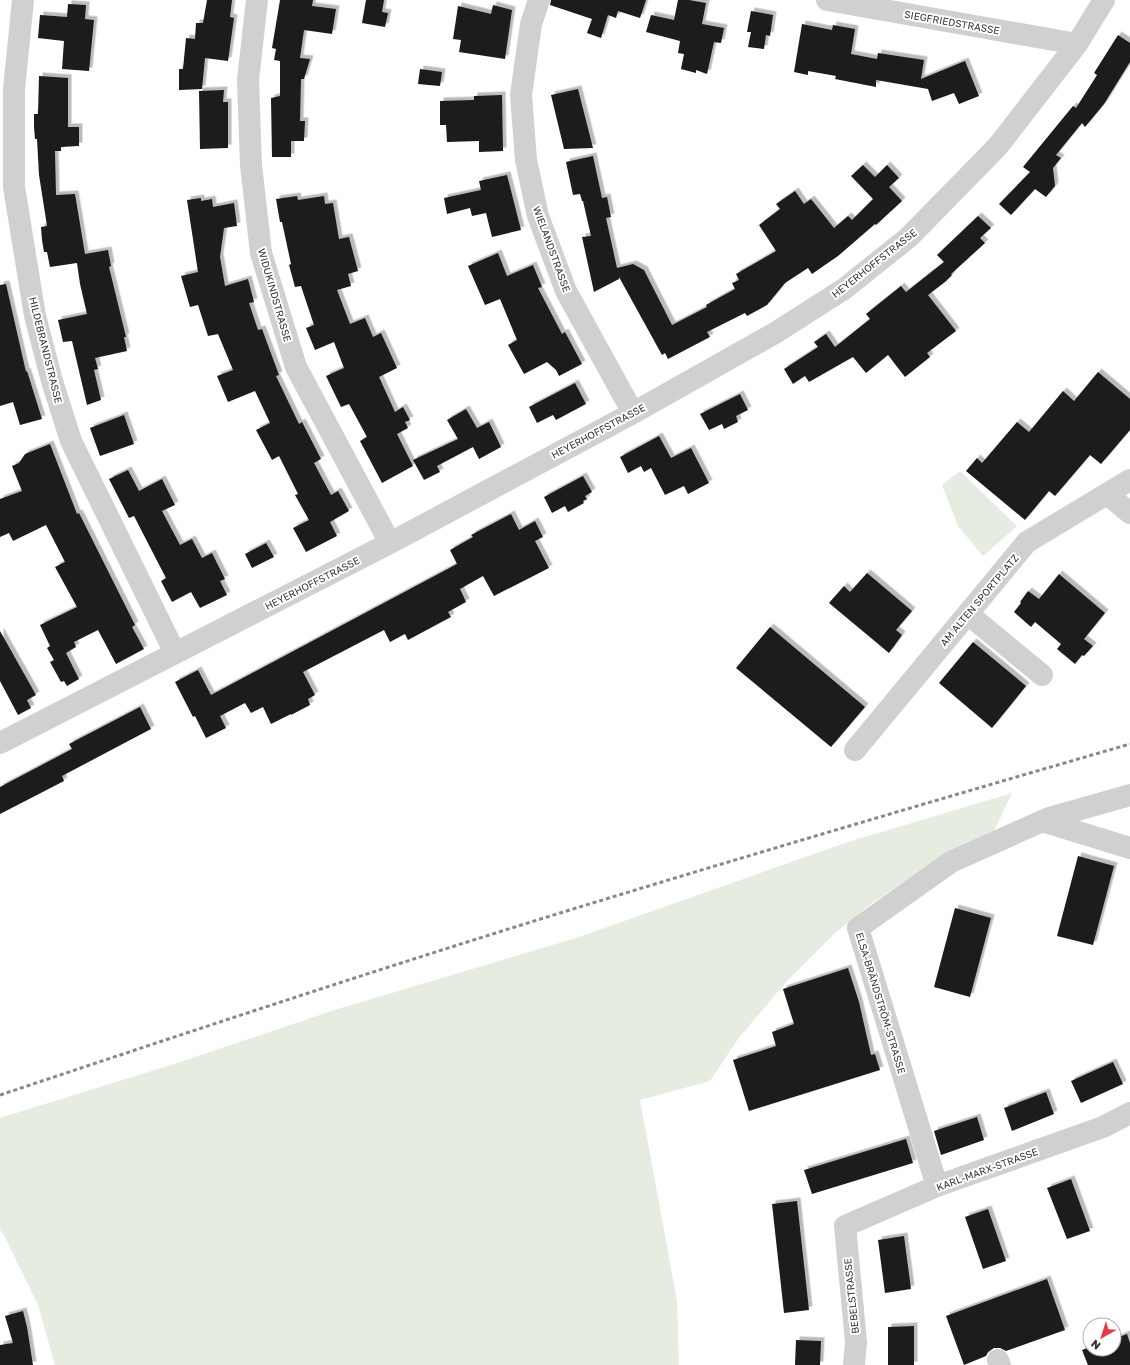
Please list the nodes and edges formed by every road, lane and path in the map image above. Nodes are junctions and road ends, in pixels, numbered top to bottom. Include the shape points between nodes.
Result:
1 (23, 0) edge
2 (257, 0) edge
3 (539, 0) edge
4 (827, 0) edge
5 (1104, 0) edge
6 (1076, 44) junction
7 (7, 187) edge
8 (633, 413) junction
9 (1130, 480) edge
10 (1107, 494) junction
11 (1130, 513) edge
12 (390, 543) junction
13 (968, 614) junction
14 (175, 653) junction
15 (1042, 675) dead end
16 (0, 742) edge
17 (855, 750) dead end
18 (1130, 795) edge
19 (1042, 821) junction
20 (1130, 848) edge
21 (1130, 1113) edge
22 (937, 1186) junction
23 (845, 1226) joint
24 (854, 1365) edge

1 - 7 street, HILDEBRANDSTRASSE
2 - 12 street, WIDUKINDSTRASSE via 248,80 251,165 261,253 296,367
3 - 8 street, WIELANDSTRASSE via 531,24 521,95 526,160 538,216 566,291
4 - 6 street, SIEGFRIEDSTRASSE
5 - 6 street, HEYERHOFFSTRASSE
6 - 8 street, HEYERHOFFSTRASSE via 998,146 909,237 844,289 775,333
7 - 14 street, HILDEBRANDSTRASSE via 35,316 71,441
8 - 12 street, HEYERHOFFSTRASSE
9 - 10 street, AM ALTEN SPORTPLATZ
10 - 11 street
10 - 13 street, AM ALTEN SPORTPLATZ via 1028,542
12 - 14 street, HEYERHOFFSTRASSE
13 - 15 street
13 - 17 street, AM ALTEN SPORTPLATZ
14 - 16 street, HEYERHOFFSTRASSE
18 - 19 street, ELSA-BRÄNDSTRÖM-STRASSE
19 - 20 street
19 - 22 street, ELSA-BRÄNDSTRÖM-STRASSE via 951,862 858,928
21 - 22 street, KARL-MARX-STRASSE via 1103,1127
22 - 23 street, KARL-MARX-STRASSE
23 - 24 street, BEBELSTRASSE via 856,1342

